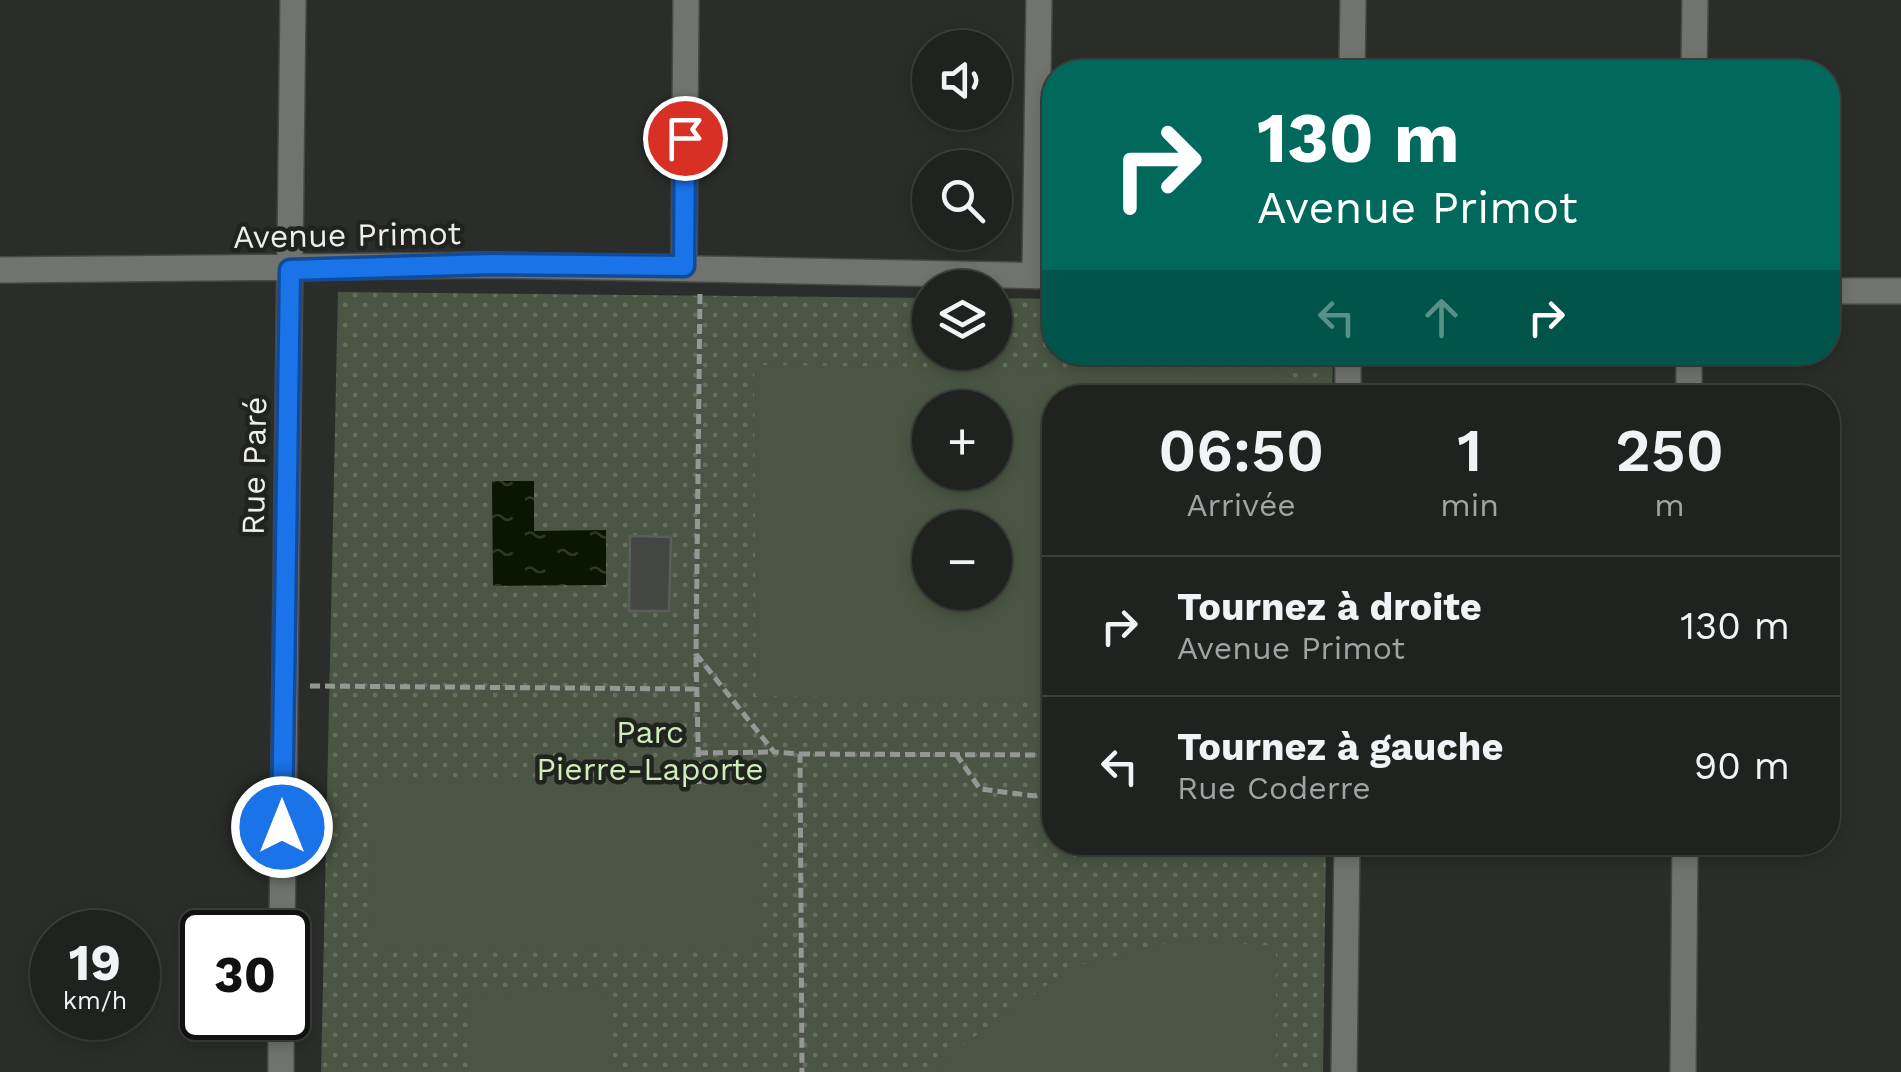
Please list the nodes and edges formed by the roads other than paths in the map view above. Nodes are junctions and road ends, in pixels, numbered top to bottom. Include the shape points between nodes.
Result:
1 (293, 0) edge
2 (686, 0) edge
3 (1039, 0) edge
4 (1353, 0) edge
5 (1695, 0) edge
6 (1352, 60) edge
7 (1694, 60) edge
8 (1042, 138) edge
9 (692, 266) junction
10 (0, 270) edge
11 (290, 270) junction
12 (1042, 276) edge
13 (1840, 291) edge
14 (1901, 292) edge
15 (1347, 855) edge
16 (1685, 855) edge
17 (282, 910) edge
18 (281, 1040) edge
19 (281, 1072) edge
20 (1344, 1072) edge
21 (1683, 1072) edge

1 - 11 street, Rue Paré
2 - 9 street
3 - 8 street
4 - 6 street
5 - 7 street
9 - 11 street, Avenue Primot
9 - 12 street, Avenue Primot
10 - 11 street, Avenue Primot
11 - 17 street, Rue Paré
13 - 14 street
15 - 20 street
16 - 21 street
18 - 19 street

